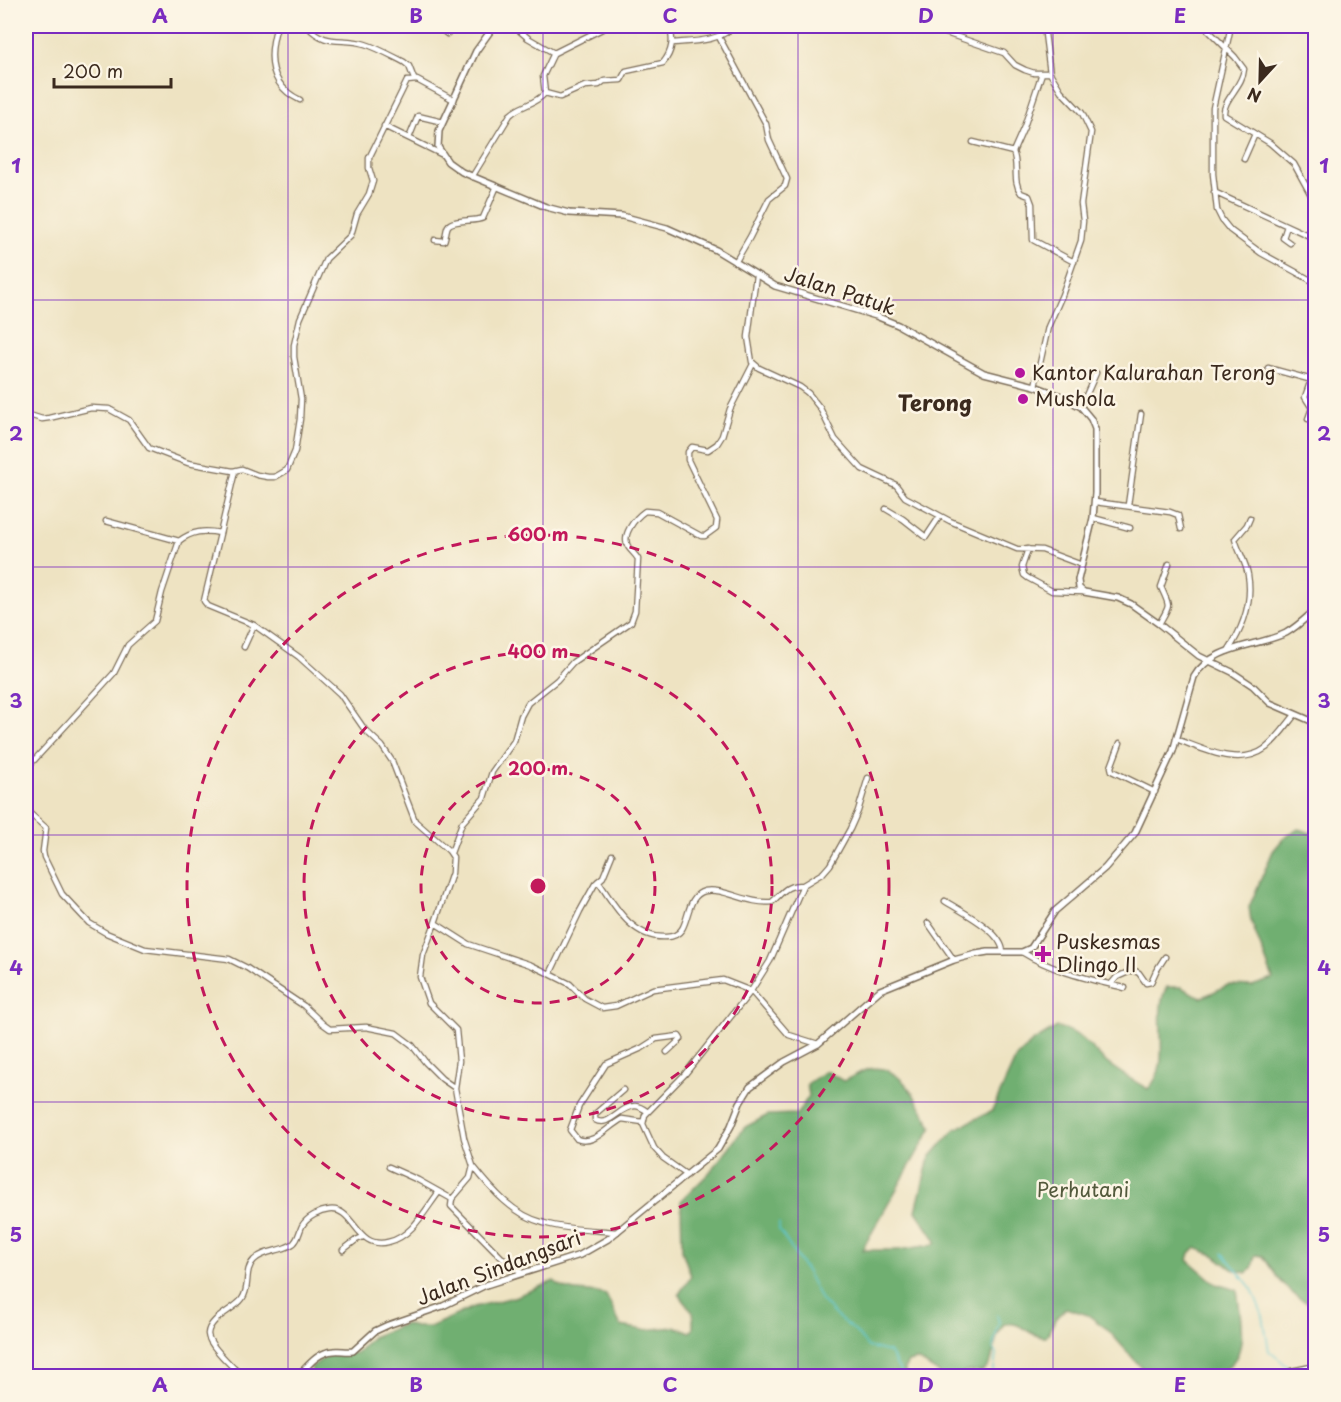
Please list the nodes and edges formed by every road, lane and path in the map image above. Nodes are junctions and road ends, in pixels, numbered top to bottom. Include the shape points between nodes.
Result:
1 (277, 26) edge
2 (307, 26) edge
3 (441, 26) edge
4 (456, 26) edge
5 (494, 26) edge
6 (514, 26) edge
7 (608, 26) edge
8 (668, 26) edge
9 (735, 26) edge
10 (939, 26) edge
11 (1044, 26) edge
12 (1204, 26) edge
13 (1231, 26) edge
14 (719, 37) junction
15 (672, 43) junction
16 (1226, 47) junction
17 (554, 53) junction
18 (1042, 73) junction
19 (1050, 73) junction
20 (414, 79) junction
21 (545, 93) junction
22 (300, 100) dead end
23 (454, 100) junction
24 (443, 122) junction
25 (384, 126) junction
26 (1255, 134) junction
27 (409, 138) junction
28 (973, 142) dead end
29 (1013, 152) junction
30 (441, 154) junction
31 (1244, 159) dead end
32 (472, 177) junction
33 (497, 186) junction
34 (1214, 192) junction
35 (1316, 204) edge
36 (1287, 226) junction
37 (1316, 239) edge
38 (435, 240) dead end
39 (1290, 243) dead end
40 (736, 261) junction
41 (1074, 262) junction
42 (756, 275) junction
43 (1316, 283) edge
44 (753, 364) junction
45 (1268, 368) dead end
46 (1096, 373) dead end
47 (1313, 380) edge
48 (1035, 386) junction
49 (1082, 407) junction
50 (26, 414) edge
51 (1141, 414) dead end
52 (1308, 419) dead end
53 (235, 471) junction
54 (1095, 502) junction
55 (1128, 505) junction
56 (886, 509) dead end
57 (939, 515) junction
58 (1093, 518) junction
59 (1250, 518) dead end
60 (106, 521) dead end
61 (1130, 528) dead end
62 (1181, 529) dead end
63 (220, 533) junction
64 (179, 541) junction
65 (1029, 549) junction
66 (1169, 564) dead end
67 (1082, 565) junction
68 (1084, 592) junction
69 (1316, 609) edge
70 (1159, 624) junction
71 (254, 625) junction
72 (244, 647) dead end
73 (1228, 651) junction
74 (1199, 656) junction
75 (1208, 662) junction
76 (1194, 677) junction
77 (1294, 716) junction
78 (1316, 723) edge
79 (1176, 739) junction
80 (1120, 743) dead end
81 (26, 769) edge
82 (868, 778) dead end
83 (1155, 792) junction
84 (26, 810) edge
85 (451, 853) junction
86 (612, 855) dead end
87 (598, 881) junction
88 (803, 885) junction
89 (945, 901) dead end
90 (435, 923) junction
91 (928, 923) dead end
92 (1003, 952) junction
93 (1022, 952) junction
94 (1165, 957) dead end
95 (954, 960) junction
96 (550, 974) junction
97 (1111, 984) junction
98 (1125, 988) dead end
99 (751, 991) junction
100 (818, 1044) junction
101 (667, 1052) dead end
102 (454, 1088) junction
103 (623, 1090) dead end
104 (648, 1112) junction
105 (643, 1122) junction
106 (473, 1166) junction
107 (389, 1167) dead end
108 (687, 1175) junction
109 (439, 1192) junction
110 (452, 1199) junction
111 (617, 1232) junction
112 (363, 1237) junction
113 (343, 1250) dead end
114 (522, 1273) junction
115 (1316, 1366) edge
116 (242, 1377) edge
117 (298, 1377) edge
118 (1282, 1377) edge

1 - 22 street via 270,53 272,67 284,90
2 - 20 street via 323,38 363,43 405,62
3 - 4 street via 447,34
5 - 23 main road via 476,51
6 - 17 street
7 - 17 street
8 - 15 street
9 - 14 street
10 - 18 street via 943,32 1005,53 1025,70
11 - 19 street
12 - 16 street
13 - 16 street
14 - 15 street
14 - 40 street via 766,124 787,179 785,186 770,199
15 - 21 street via 663,63 626,71 621,80 585,86 568,96
16 - 26 street via 1244,69 1243,78 1223,112
16 - 34 street via 1213,108
17 - 21 street via 544,71
18 - 19 street
18 - 29 street
19 - 41 street via 1082,113 1090,132 1081,204 1083,231
20 - 23 street
20 - 25 street via 404,85
21 - 32 street via 510,115
23 - 24 main road
24 - 27 street via 418,116
24 - 30 main road via 437,140
25 - 27 street
25 - 53 street via 369,158 373,181 369,194 357,213 351,235 326,259 300,319 294,357 301,407 295,451 287,470 275,477 242,469
26 - 31 street
26 - 35 street via 1294,164
27 - 30 street
28 - 29 street
29 - 41 street via 1016,185 1032,204 1033,240
30 - 32 main road, Jalan Patuk
32 - 33 main road, Jalan Patuk
33 - 38 street via 483,218 451,223 444,241
33 - 40 main road, Jalan Patuk via 559,210 622,216 667,228
34 - 36 street
34 - 43 street via 1217,210 1230,230
36 - 37 street
36 - 39 street via 1283,238
40 - 42 main road, Jalan Patuk
41 - 48 street via 1048,327
42 - 44 street via 748,337
42 - 48 main road, Jalan Patuk via 776,286 876,315 984,373
44 - 57 street via 808,393 835,439 865,471 896,485 906,497
44 - 85 street via 717,444 708,450 692,447 688,452 688,460 717,520 716,528 701,536 657,512 645,511 637,517 626,538 627,546 638,559 633,618 626,627 573,662 545,692 528,703 514,741 492,772 484,798 462,824
45 - 47 street
46 - 49 street
47 - 52 street via 1305,397 1312,408
48 - 49 main road, Jalan Patuk
49 - 54 main road via 1095,429
50 - 53 street via 42,419 91,408 109,409 129,420 153,450 196,465
51 - 55 street
53 - 63 street
54 - 55 street
54 - 58 main road
55 - 62 street via 1174,513 1180,519
56 - 57 street via 926,537
57 - 65 street via 1017,549
58 - 61 street
58 - 67 main road
59 - 73 street via 1235,539 1248,576 1248,610
60 - 64 street
63 - 64 street via 194,532
63 - 71 street via 204,601
64 - 81 street via 155,621 128,645 114,673
65 - 67 street
65 - 68 street via 1022,567 1024,575 1053,591
66 - 70 street via 1161,587 1169,606
67 - 68 main road via 1078,585
68 - 70 main road via 1118,598
69 - 73 main road via 1287,633
70 - 74 main road
71 - 72 street
71 - 85 street via 299,657 339,694 393,761 415,821
73 - 75 main road
74 - 75 main road
74 - 76 main road
75 - 76 main road
75 - 77 main road via 1232,672 1270,703
76 - 79 main road
77 - 78 main road
77 - 79 street via 1266,748 1248,756 1222,755
79 - 83 main road
80 - 83 street via 1112,771
82 - 88 street via 858,812 830,865
83 - 93 main road via 1135,834 1105,868 1055,911 1031,948
84 - 102 street via 46,828 43,854 60,892 88,923 148,950 229,959 294,1000 330,1029 366,1027 396,1033
85 - 90 street via 452,873
86 - 87 street
87 - 88 street via 634,927 657,938 679,933 693,899 700,893 717,891 764,903 772,902 792,885
87 - 96 street
88 - 99 street via 770,961
89 - 92 street via 993,933
90 - 96 street via 468,944
90 - 102 street via 420,977 429,1003 456,1030 459,1061
91 - 95 street
92 - 93 main road, Jalan Sindangsari
92 - 95 main road, Jalan Sindangsari
93 - 97 street via 1077,977
94 - 97 street via 1151,982 1146,983 1133,970
95 - 100 main road, Jalan Sindangsari via 880,990
96 - 99 street via 602,1008 616,1006 653,989 709,980 723,980
97 - 98 street
99 - 100 street via 789,1035
99 - 104 street via 685,1074
100 - 108 main road, Jalan Sindangsari via 750,1087 718,1149
101 - 105 street via 680,1043 680,1037 656,1039 606,1064 579,1106 570,1130 577,1139 586,1141 622,1119
102 - 106 street
103 - 104 street via 595,1114 595,1121 606,1121 633,1106
104 - 105 street
105 - 108 street via 654,1149
106 - 110 street via 470,1178
106 - 111 street via 494,1193 536,1221
107 - 109 street
108 - 111 main road, Jalan Sindangsari
109 - 110 street
109 - 112 street via 407,1234 380,1244
110 - 114 street via 451,1206 457,1213
111 - 114 main road, Jalan Sindangsari via 580,1255
112 - 113 street
112 - 116 street via 344,1213 331,1209 306,1221 291,1246 253,1261 241,1300 208,1333 210,1343
114 - 117 main road, Jalan Sindangsari via 375,1331 354,1351 322,1354
115 - 118 street via 1293,1370

